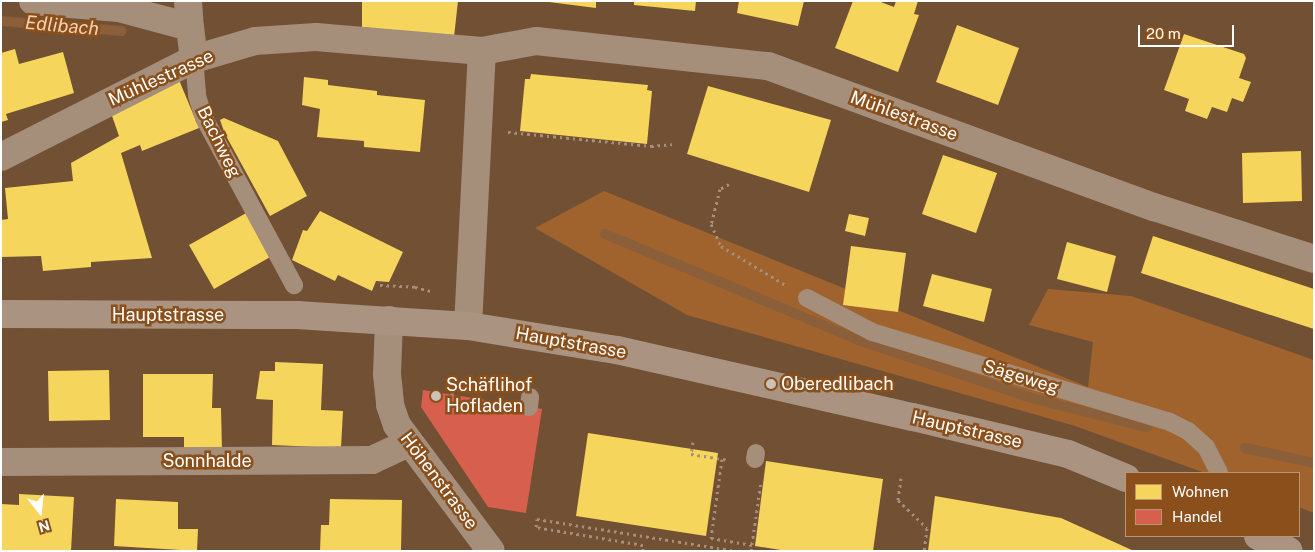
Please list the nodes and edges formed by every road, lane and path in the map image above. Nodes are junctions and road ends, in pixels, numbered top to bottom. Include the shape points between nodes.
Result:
1 (33, 1) edge
2 (189, 14) edge
3 (482, 51) junction
4 (194, 59) junction
5 (527, 134) dead end
6 (672, 144) dead end
7 (1, 157) edge
8 (729, 184) dead end
9 (1314, 259) edge
10 (294, 285) dead end
11 (807, 298) joint
12 (1, 314) edge
13 (389, 320) junction
14 (468, 326) junction
15 (453, 385) dead end
16 (452, 395) dead end
17 (693, 442) dead end
18 (408, 443) junction
19 (722, 459) junction
20 (1, 462) edge
21 (1219, 472) edge
22 (900, 478) dead end
23 (1125, 478) edge
24 (1260, 537) edge
25 (752, 545) junction
26 (491, 551) edge
27 (643, 551) edge
28 (736, 551) edge
29 (751, 551) edge
30 (924, 551) edge
31 (1289, 551) edge

1 - 2 street, Bachweg
2 - 4 street, Bachweg
3 - 4 street, Mühlestrasse via 316,37 255,41
3 - 9 street, Mühlestrasse via 536,41 768,66 1154,207
3 - 14 street
4 - 7 street, Mühlestrasse
4 - 10 lane, Bachweg via 197,96 204,118
5 - 6 path via 651,146
8 - 11 path via 720,189 712,224 721,246
11 - 21 lane, Sägeweg via 872,332 1170,422 1206,446
12 - 13 street, Hauptstrasse via 297,315
13 - 14 street, Hauptstrasse
13 - 18 street, Höhenstrasse via 386,374 390,405
14 - 23 street, Hauptstrasse via 616,350 913,417 1068,454
15 - 16 path
17 - 19 path via 691,454
18 - 20 street, Sonnhalde via 372,460
18 - 26 street, Höhenstrasse
19 - 25 path via 753,462
19 - 25 path via 711,538
22 - 30 path via 898,500 927,528
24 - 31 street
25 - 29 path
27 - 28 path via 643,545 536,527 538,519

